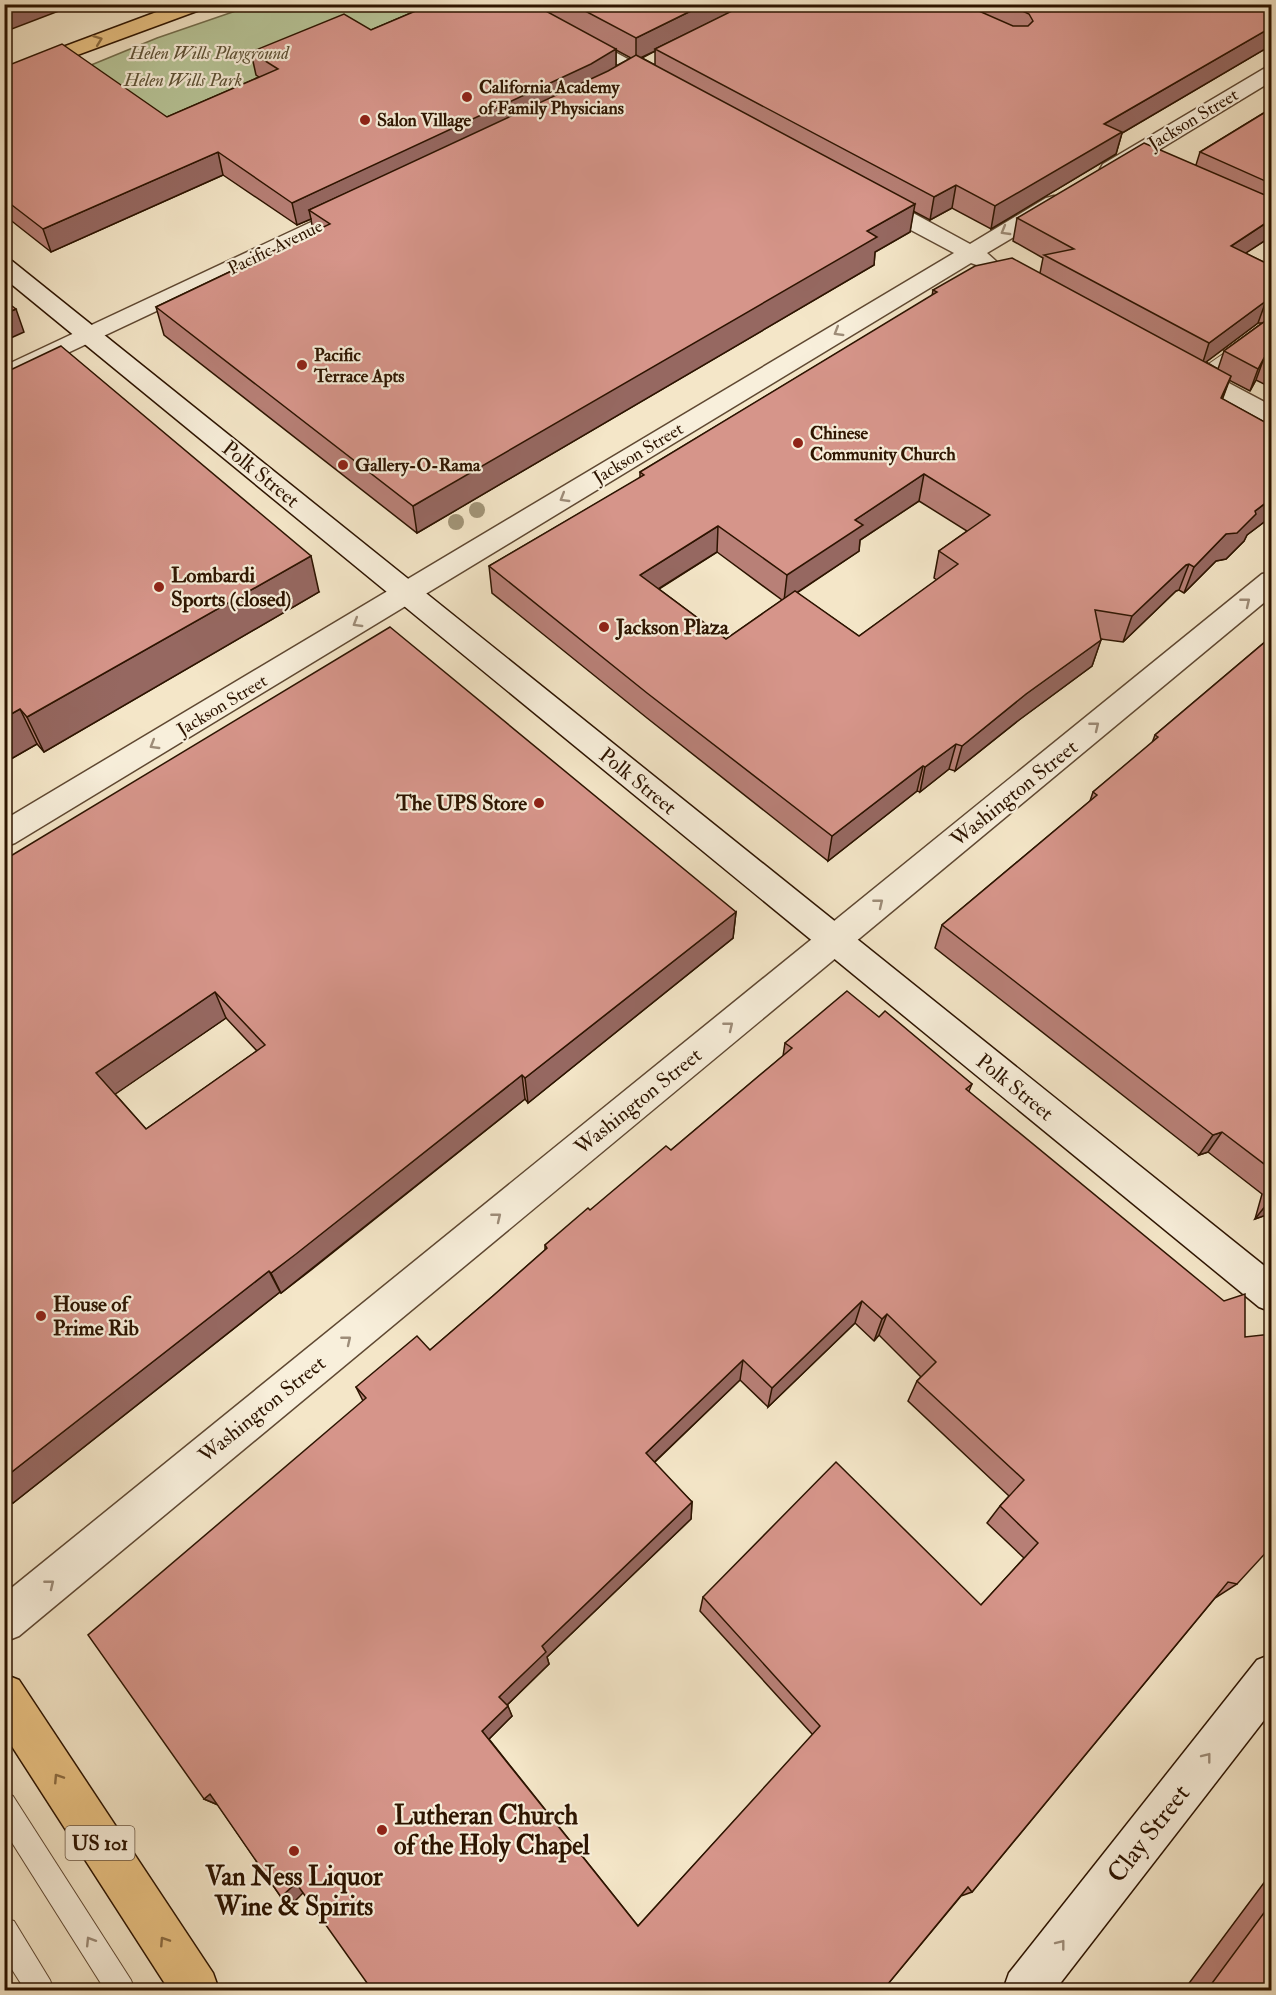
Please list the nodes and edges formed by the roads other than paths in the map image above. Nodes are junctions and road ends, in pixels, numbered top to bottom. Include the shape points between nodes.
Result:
1 (147, 4) edge
2 (198, 4) edge
3 (512, 4) edge
4 (4, 58) edge
5 (644, 66) junction
6 (1272, 72) edge
7 (4, 76) edge
8 (614, 84) edge
9 (676, 94) edge
10 (853, 189) edge
11 (370, 201) edge
12 (970, 253) junction
13 (4, 266) edge
14 (1006, 272) edge
15 (1257, 333) edge
16 (89, 335) junction
17 (1168, 360) edge
18 (4, 376) edge
19 (1199, 377) junction
20 (1272, 417) edge
21 (1272, 581) edge
22 (407, 593) junction
23 (4, 835) edge
24 (834, 940) junction
25 (1272, 1295) edge
26 (4, 1621) edge
27 (1272, 1675) edge
28 (4, 1695) edge
29 (4, 1805) edge
30 (4, 1930) edge
31 (40, 1990) edge
32 (121, 1990) edge
33 (196, 1990) edge
34 (1026, 1990) edge

1 - 4 main road
7 -> 2 main road
3 - 5 street
5 - 8 street
5 - 9 street
6 -> 12 street, Jackson Street via 1143,158 1086,184
10 - 12 street
11 - 16 street, Pacific Avenue
12 - 14 street
12 -> 22 street, Jackson Street
13 - 16 street, Polk Street
15 - 19 lane
16 - 18 street, Pacific Avenue
16 - 22 street, Polk Street
17 - 19 street
19 - 20 street
24 -> 21 street, Washington Street
22 -> 23 street, Jackson Street
22 - 24 street, Polk Street
24 - 25 street, Polk Street
26 -> 24 street, Washington Street
34 -> 27 street, Clay Street
33 -> 28 main road, US 101
32 -> 29 lane
30 - 31 lane

